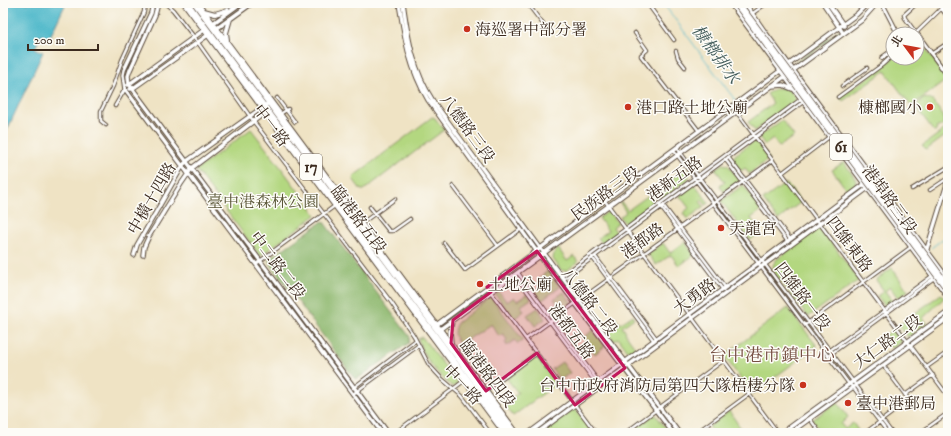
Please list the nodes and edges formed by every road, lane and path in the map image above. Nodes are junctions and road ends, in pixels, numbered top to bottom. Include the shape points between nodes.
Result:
1 (146, 3) edge
2 (153, 3) edge
3 (158, 3) edge
4 (165, 3) edge
5 (184, 3) edge
6 (188, 3) edge
7 (194, 3) edge
8 (198, 3) edge
9 (241, 3) edge
10 (252, 3) edge
11 (399, 3) edge
12 (403, 3) edge
13 (527, 3) edge
14 (647, 3) edge
15 (733, 3) edge
16 (740, 3) edge
17 (745, 3) edge
18 (823, 3) edge
19 (828, 3) edge
20 (868, 3) edge
21 (877, 3) edge
22 (882, 3) edge
23 (917, 3) edge
24 (937, 3) edge
25 (947, 3) edge
26 (764, 4) edge
27 (941, 8) junction
28 (203, 10) junction
29 (753, 13) junction
30 (948, 17) edge
31 (230, 19) junction
32 (209, 26) junction
33 (842, 26) junction
34 (894, 26) edge
35 (910, 26) edge
36 (924, 26) edge
37 (212, 31) junction
38 (549, 32) dead end
39 (635, 32) dead end
40 (765, 32) junction
41 (843, 33) junction
42 (194, 37) junction
43 (674, 40) dead end
44 (197, 42) junction
45 (227, 42) junction
46 (948, 43) edge
47 (925, 46) edge
48 (676, 51) dead end
49 (931, 54) junction
50 (885, 56) edge
51 (882, 58) joint
52 (885, 63) joint
53 (789, 64) junction
54 (685, 68) dead end
55 (867, 68) dead end
56 (793, 70) junction
57 (781, 71) junction
58 (855, 75) junction
59 (784, 76) junction
60 (948, 76) edge
61 (859, 82) junction
62 (129, 84) junction
63 (842, 86) dead end
64 (769, 87) junction
65 (125, 89) junction
66 (132, 89) junction
67 (796, 91) junction
68 (838, 97) dead end
69 (277, 98) dead end
70 (802, 100) junction
71 (267, 104) junction
72 (114, 106) dead end
73 (733, 107) junction
74 (270, 109) junction
75 (287, 109) junction
76 (437, 111) junction
77 (736, 111) junction
78 (250, 115) junction
79 (276, 117) junction
80 (254, 122) junction
81 (295, 122) dead end
82 (106, 125) dead end
83 (700, 132) junction
84 (755, 136) junction
85 (829, 137) junction
86 (676, 149) junction
87 (679, 154) junction
88 (726, 157) junction
89 (772, 160) junction
90 (187, 161) junction
91 (183, 166) junction
92 (948, 167) edge
93 (192, 168) junction
94 (188, 173) junction
95 (782, 173) junction
96 (699, 177) junction
97 (873, 178) junction
98 (948, 178) edge
99 (695, 179) junction
100 (744, 181) junction
101 (876, 182) junction
102 (948, 182) edge
103 (865, 185) junction
104 (453, 186) dead end
105 (868, 188) junction
106 (912, 189) dead end
107 (930, 190) dead end
108 (395, 199) dead end
109 (717, 200) junction
110 (605, 201) junction
111 (339, 203) junction
112 (713, 203) junction
113 (661, 205) junction
114 (609, 206) junction
115 (370, 207) dead end
116 (375, 213) junction
117 (324, 214) junction
118 (410, 219) dead end
119 (817, 220) junction
120 (362, 224) junction
121 (820, 224) junction
122 (679, 228) junction
123 (521, 229) junction
124 (627, 230) junction
125 (789, 241) junction
126 (444, 243) dead end
127 (498, 246) junction
128 (541, 248) junction
129 (911, 248) junction
130 (537, 251) junction
131 (927, 252) junction
132 (544, 253) junction
133 (644, 253) junction
134 (134, 255) dead end
135 (143, 255) dead end
136 (540, 256) junction
137 (592, 256) junction
138 (919, 258) junction
139 (260, 261) junction
140 (256, 264) junction
141 (762, 264) junction
142 (516, 274) junction
143 (933, 277) junction
144 (563, 278) junction
145 (610, 279) junction
146 (948, 280) edge
147 (864, 282) junction
148 (948, 285) edge
149 (487, 287) junction
150 (724, 289) junction
151 (948, 291) edge
152 (491, 292) junction
153 (948, 297) edge
154 (580, 300) junction
155 (576, 303) junction
156 (886, 312) junction
157 (948, 312) edge
158 (690, 314) junction
159 (693, 318) junction
160 (948, 318) edge
161 (452, 320) junction
162 (552, 321) junction
163 (809, 323) junction
164 (805, 326) junction
165 (434, 330) junction
166 (526, 339) junction
167 (416, 340) junction
168 (655, 340) junction
169 (908, 341) junction
170 (451, 343) junction
171 (419, 345) junction
172 (911, 345) junction
173 (831, 352) junction
174 (948, 352) edge
175 (537, 353) junction
176 (827, 355) junction
177 (724, 360) junction
178 (627, 363) junction
179 (883, 365) junction
180 (623, 366) junction
181 (927, 367) junction
182 (933, 375) junction
183 (469, 377) junction
184 (597, 382) junction
185 (851, 383) junction
186 (354, 386) junction
187 (854, 386) junction
188 (454, 389) junction
189 (350, 390) junction
190 (357, 391) junction
191 (486, 391) junction
192 (947, 391) edge
193 (353, 394) junction
194 (749, 394) junction
195 (905, 396) junction
196 (948, 396) edge
197 (574, 403) junction
198 (660, 407) junction
199 (656, 410) junction
200 (948, 413) edge
201 (810, 419) junction
202 (881, 421) junction
203 (672, 424) junction
204 (668, 426) junction
205 (925, 430) junction
206 (382, 433) edge
207 (388, 433) edge
208 (395, 433) edge
209 (490, 433) edge
210 (504, 433) edge
211 (508, 433) edge
212 (513, 433) edge
213 (518, 433) edge
214 (529, 433) edge
215 (537, 433) edge
216 (596, 433) edge
217 (625, 433) edge
218 (673, 433) edge
219 (680, 433) edge
220 (696, 433) edge
221 (778, 433) edge
222 (782, 433) edge
223 (790, 433) edge
224 (820, 433) edge
225 (865, 433) edge
226 (888, 433) edge
227 (892, 433) edge
228 (920, 433) edge
229 (928, 433) edge

1 - 82 street via 102,111 101,121
2 - 65 street via 151,13 124,70
3 - 62 street via 130,70
4 - 42 street, 中一路
5 - 32 main road, 臨港路五段 / 17
6 - 32 main road, 臨港路五段 / 17
7 - 32 main road, 臨港路五段 / 17
8 - 28 main road, 臨港路五段 / 17
9 - 28 main road via 219,14
9 - 32 main road
10 - 31 main road
11 - 76 street, 八德路三段 via 410,59 422,90
12 - 76 street, 八德路三段 via 414,62
13 - 38 street
14 - 43 street
15 - 57 street, 港埠路三段
15 - 151 highway, 61, bridge
16 - 40 street, 港埠路三段
16 - 148 highway, 61, bridge
17 - 29 street, 港埠路三段
18 - 33 street
19 - 33 street
20 - 33 street, 民族路三段
21 - 41 street, 民族路三段 via 862,20
22 - 34 street
23 - 35 street via 904,15
24 - 27 street
25 - 27 street
26 - 29 street
27 - 30 street
27 - 36 street
28 - 32 main road, 臨港路五段 / 17
29 - 40 street, 港埠路三段
31 - 37 main road
31 - 45 main road via 226,33
32 - 37 main road, 臨港路五段 / 17
32 - 37 main road, 臨港路五段 / 17
32 - 42 street
33 - 41 street
33 - 53 street, 民族路三段
37 - 44 street
37 - 45 main road, 臨港路五段 / 17
37 - 71 main road, 臨港路五段 / 17
37 - 71 main road, 臨港路五段 / 17
39 - 83 street via 647,50 641,56
40 - 53 street, 港埠路三段
41 - 56 street, 民族路三段
42 - 44 street, 中一路
42 - 62 street
44 - 66 street
44 - 78 street, 中一路
45 - 71 main road, 臨港路五段 / 17
46 - 49 street
47 - 49 street
48 - 54 street
49 - 60 street
50 - 51 street
51 - 52 street
52 - 61 street
53 - 56 street, 港埠路三段
53 - 57 street, 民族路三段
55 - 58 street
56 - 59 street, 民族路三段
56 - 97 street, 港埠路三段
57 - 59 street, 港埠路三段
57 - 73 street, 民族路三段
58 - 61 street
58 - 63 street
59 - 64 street, 民族路三段
59 - 67 street, 港埠路三段
61 - 68 street
62 - 65 street
62 - 66 street, 中二路二段
64 - 67 street via 783,85
64 - 77 street, 民族路三段
65 - 66 street
65 - 72 street
65 - 91 street, 中二路二段
66 - 90 street, 中二路二段
67 - 70 street, 港埠路三段
69 - 75 street
70 - 84 street, 港新五路
70 - 85 street, 港埠路三段
71 - 74 main road, 臨港路五段 / 17
71 - 74 main road, 臨港路五段 / 17
71 - 78 street, 中橫十四路
73 - 77 street, 四維東路
73 - 83 street, 民族路三段
74 - 79 main road, 臨港路五段 / 17
74 - 79 main road, 臨港路五段 / 17
74 - 80 street, 中橫十四路
75 - 79 street
75 - 81 street
76 - 123 street, 八德路三段
76 - 128 street, 八德路三段
77 - 84 street, 四維東路
77 - 87 street, 民族路三段
78 - 80 street, 中一路
78 - 90 street, 中橫十四路
79 - 111 main road, 臨港路五段 / 17
79 - 111 main road, 臨港路五段 / 17
80 - 93 street, 中橫十四路
80 - 117 street, 中一路
83 - 86 street, 民族路三段
84 - 88 street, 港新五路
84 - 89 street, 四維東路
85 - 95 street
85 - 103 street, 港埠路三段
86 - 87 street
86 - 110 street, 民族路三段
87 - 96 street
87 - 99 street
87 - 114 street, 民族路三段
88 - 96 street, 港新五路
88 - 100 street
89 - 95 street, 四維東路
89 - 100 street, 港都路
90 - 91 street, 中橫十四路
90 - 93 street, 中二路二段
91 - 94 street, 中二路二段
91 - 134 street, 中橫十四路 via 137,245
92 - 106 street
93 - 94 street, 中橫十四路
93 - 139 street, 中二路二段
94 - 135 street, 中橫十四路 via 149,236
94 - 140 street, 中二路二段
95 - 119 street, 四維東路
96 - 99 street, 港新五路
96 - 109 street
97 - 101 street, 港埠路三段
97 - 103 street, 大勇路
98 - 107 street
99 - 112 street
99 - 113 street, 港新五路
100 - 109 street, 港都路
100 - 125 street
101 - 105 street, 大勇路
101 - 131 street, 港埠路三段
102 - 131 street
103 - 105 street, 港埠路三段
103 - 119 street, 大勇路
104 - 127 street
105 - 121 street, 大勇路
105 - 129 street, 港埠路三段
108 - 116 street
109 - 112 street, 港都路
109 - 141 street
110 - 114 street
110 - 128 street, 民族路三段
111 - 117 street
111 - 120 main road, 臨港路五段 / 17
111 - 165 main road, 臨港路五段 / 17
111 - 165 main road, 臨港路五段 / 17
112 - 122 street, 港都路
112 - 141 street
113 - 122 street
113 - 124 street, 港新五路
114 - 124 street
114 - 132 street, 民族路三段
115 - 116 street
116 - 118 street via 390,232
116 - 120 street
117 - 139 street
117 - 167 street, 中一路 via 391,302
119 - 121 street, 四維東路
119 - 125 street, 大勇路
120 - 165 main road, 臨港路五段 / 17
121 - 141 street, 大勇路
121 - 147 street, 四維東路
122 - 133 street, 港都路
122 - 150 street
123 - 127 street
123 - 130 street, 八德路三段
124 - 133 street
124 - 137 street, 港新五路
125 - 141 street, 大勇路
126 - 127 street via 465,270
128 - 130 street, 民族路三段
128 - 132 street, 八德路三段
129 - 138 street, 港埠路三段
129 - 147 street
130 - 136 street, 八德路二段
130 - 149 street, 民族路三段
131 - 138 street
131 - 146 street, 港埠路三段
132 - 136 street, 民族路三段
132 - 144 street, 八德路二段
133 - 145 street, 港都路
133 - 158 street
136 - 142 street, 民族路三段
136 - 155 street, 八德路二段
137 - 144 street, 港新五路
137 - 145 street
138 - 143 street, 港埠路三段
139 - 140 street
139 - 186 street, 中二路二段
140 - 189 street, 中二路二段
141 - 150 street, 大勇路
141 - 159 street, 大勇路
141 - 163 street, 四維路一段
141 - 164 street, 四維路一段
142 - 152 street, 民族路三段
142 - 162 street, 港都五路
143 - 153 street, 港埠路三段
143 - 156 street
144 - 154 street, 八德路二段
145 - 154 street, 港都路
145 - 168 street
147 - 156 street, 四維東路
147 - 163 street
149 - 152 street
149 - 165 street, 民族路三段
150 - 158 street, 大勇路
152 - 161 street, 民族路三段
152 - 166 street
154 - 155 street, 港都路
154 - 178 street, 八德路二段
155 - 162 street, 港都路
155 - 180 street, 八德路二段
156 - 169 street, 四維東路
156 - 173 street
157 - 169 street, 大仁路二段
158 - 159 street
158 - 168 street, 大勇路
159 - 177 street
159 - 178 street, 大勇路
160 - 172 street, 大仁路二段
161 - 165 street, 民族路三段
161 - 170 street
162 - 166 street, 港都路
162 - 184 street, 港都五路
163 - 164 street
163 - 173 street, 四維路一段
164 - 176 street, 四維路一段
165 - 170 main road, 臨港路四段 / 17
165 - 183 main road, 臨港路四段 / 17
165 - 183 main road, 臨港路四段 / 17
166 - 175 street
167 - 171 street, 中一路
167 - 186 street
168 - 178 street, 大勇路
169 - 172 street, 四維東路
169 - 185 street, 大仁路二段
170 - 183 main road, 臨港路四段 / 17
171 - 188 street, 中一路 via 429,365
171 - 190 street
172 - 179 street, 大仁路二段
172 - 181 street, 四維東路
173 - 176 street
173 - 185 street, 四維路一段
174 - 181 street
175 - 191 street
175 - 197 street
176 - 185 street, 四維路一段
177 - 194 street
177 - 198 street
178 - 180 street, 大勇路
178 - 198 street, 八德路二段
179 - 187 street, 大仁路二段
179 - 195 street
180 - 184 street, 大勇路
180 - 197 street, 大勇路
180 - 199 street, 八德路二段
181 - 182 street, 四維東路
182 - 192 street, 四維東路
182 - 195 street
183 - 188 street
183 - 191 main road, 臨港路四段 / 17
183 - 210 main road, 臨港路四段 / 17
183 - 211 main road, 臨港路四段 / 17
183 - 212 main road, 臨港路四段 / 17
184 - 197 street, 大勇路
185 - 187 street
185 - 222 street, 大仁路二段
186 - 189 street
186 - 190 street, 中二路二段
187 - 201 street, 大仁路二段
187 - 202 street
188 - 208 street
188 - 209 street, 中一路
189 - 193 street, 中二路二段
190 - 193 street
190 - 207 street, 中二路二段
191 - 213 main road, 臨港路四段 / 17
192 - 196 street, 四維東路
193 - 206 street, 中二路二段
194 - 220 street
194 - 221 street
195 - 202 street via 909,400
197 - 214 street, 大勇路
197 - 215 street, 大勇路
197 - 216 street
198 - 199 street
198 - 203 street, 八德路二段
199 - 204 street, 八德路二段
199 - 217 street
200 - 205 street
201 - 223 street, 大仁路二段
201 - 224 street
202 - 225 street
202 - 226 street
202 - 227 street
203 - 204 street
203 - 219 street, 八德路二段
204 - 218 street, 八德路二段
205 - 228 street
205 - 229 street

